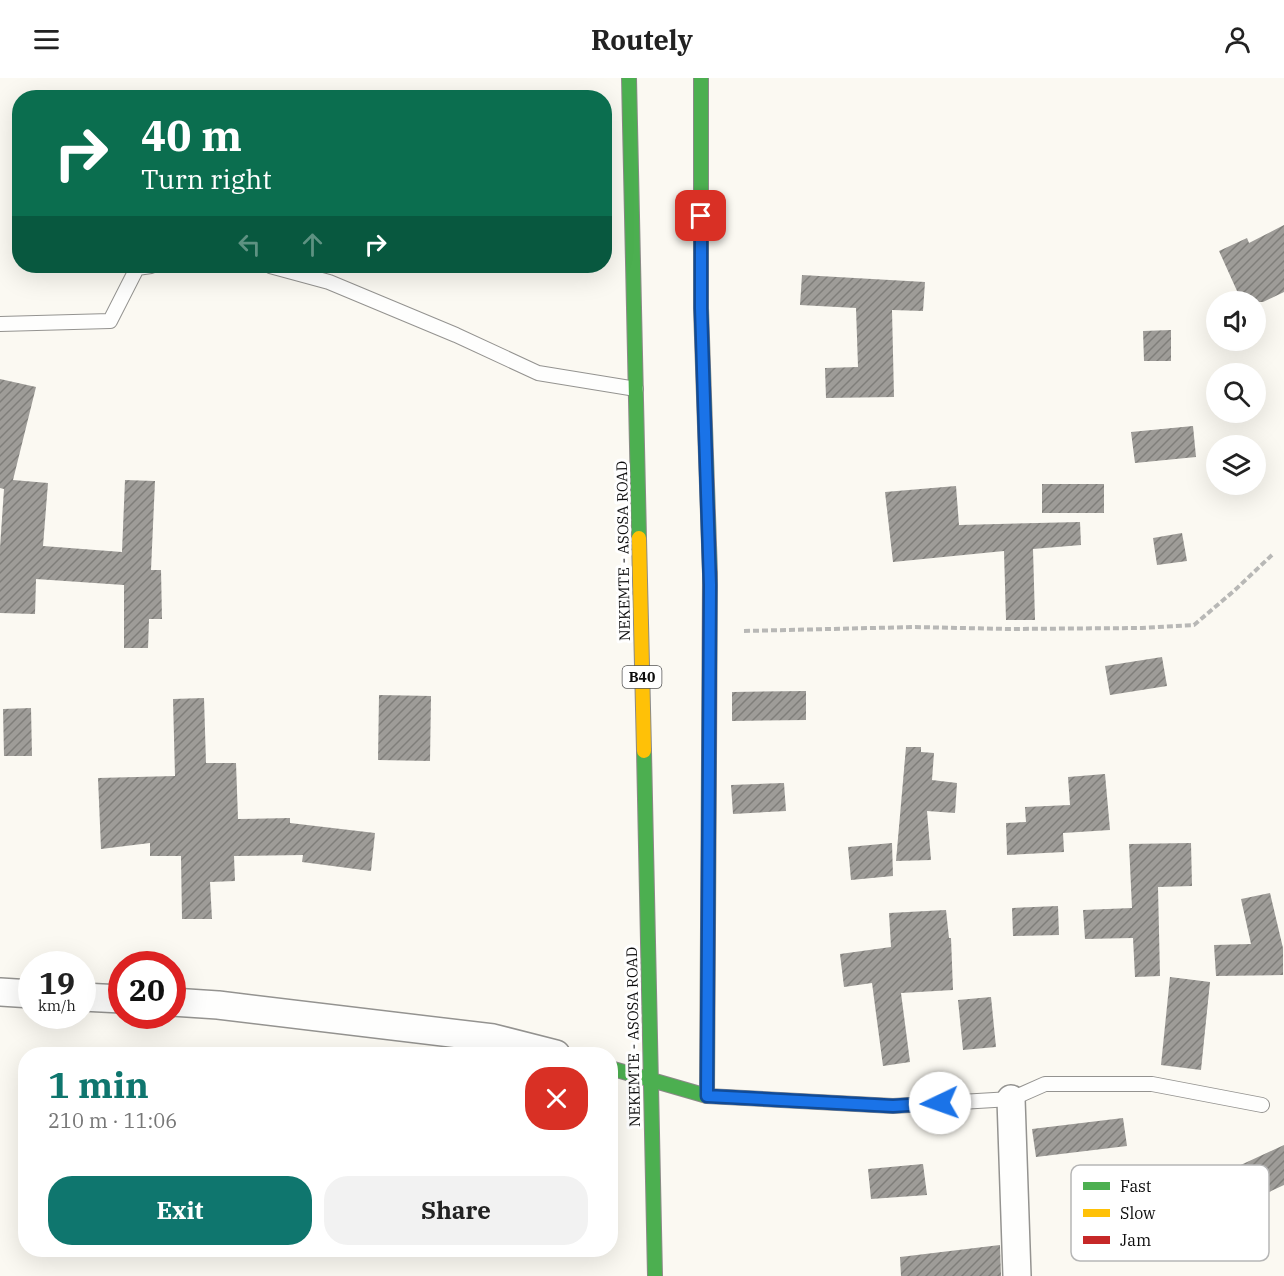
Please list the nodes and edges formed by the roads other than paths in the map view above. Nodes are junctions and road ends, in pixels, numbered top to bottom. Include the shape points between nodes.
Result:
1 (629, 78) edge
2 (701, 78) edge
3 (134, 273) edge
4 (296, 273) edge
5 (0, 324) edge
6 (636, 389) junction
7 (0, 992) edge
8 (18, 993) edge
9 (186, 1003) edge
10 (528, 1047) edge
11 (618, 1070) edge
12 (651, 1079) junction
13 (707, 1096) junction
14 (1011, 1099) junction
15 (1262, 1105) dead end
16 (655, 1276) edge
17 (1017, 1276) edge

1 - 6 main road, NEKEMTE - ASOSA ROAD / B40
2 - 13 main road via 701,308 710,585
3 - 5 lane via 110,321
4 - 6 lane via 329,282 538,373
6 - 12 main road, NEKEMTE - ASOSA ROAD / B40
7 - 8 street
9 - 10 street via 493,1038
11 - 12 main road
12 - 13 main road
12 - 16 main road, NEKEMTE - ASOSA ROAD / B40
13 - 14 lane via 893,1106
14 - 15 lane via 1045,1084 1152,1084
14 - 17 street

